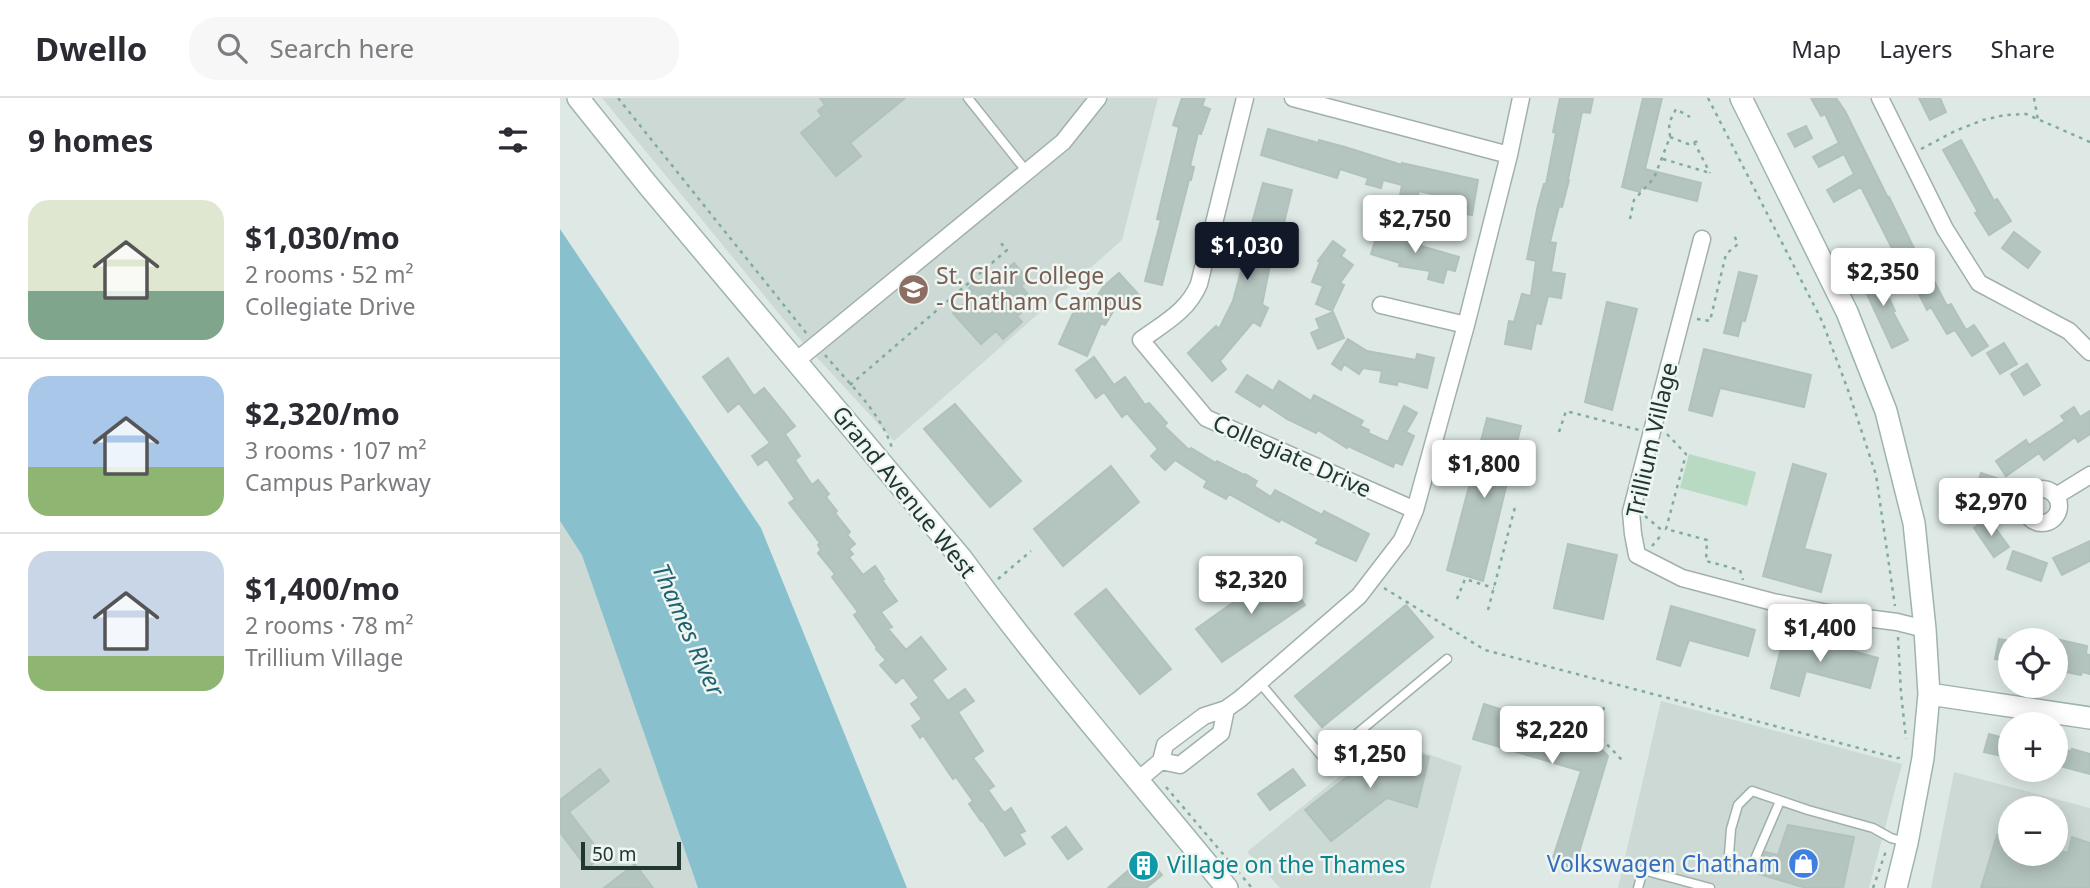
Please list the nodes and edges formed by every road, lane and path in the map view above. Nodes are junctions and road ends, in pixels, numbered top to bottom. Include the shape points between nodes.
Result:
1 (578, 98) edge
2 (968, 98) edge
3 (1098, 98) edge
4 (1245, 98) edge
5 (1293, 98) edge
6 (1521, 98) edge
7 (1708, 98) edge
8 (1741, 98) edge
9 (1880, 98) edge
10 (2034, 98) edge
11 (1690, 117) dead end
12 (2038, 120) junction
13 (1670, 137) junction
14 (1702, 140) dead end
15 (1694, 142) junction
16 (2090, 142) edge
17 (1509, 155) junction
18 (1908, 155) junction
19 (1662, 159) junction
20 (1027, 172) junction
21 (1630, 219) dead end
22 (1733, 233) dead end
23 (1702, 239) dead end
24 (998, 240) dead end
25 (1381, 305) dead end
26 (1691, 318) dead end
27 (1466, 326) junction
28 (2090, 352) edge
29 (796, 360) junction
30 (850, 385) dead end
31 (1639, 430) dead end
32 (1664, 430) dead end
33 (1559, 432) dead end
34 (2090, 475) edge
35 (2056, 496) dead end
36 (1633, 506) junction
37 (1515, 507) dead end
38 (1415, 510) junction
39 (1665, 530) junction
40 (1031, 551) dead end
41 (1637, 555) junction
42 (1372, 580) junction
43 (1743, 580) dead end
44 (995, 581) dead end
45 (1494, 588) junction
46 (1457, 599) dead end
47 (1488, 610) dead end
48 (1897, 622) junction
49 (1925, 629) junction
50 (1447, 659) dead end
51 (1260, 683) junction
52 (1930, 694) junction
53 (1604, 707) dead end
54 (1226, 709) junction
55 (2090, 718) edge
56 (1915, 757) junction
57 (1622, 760) dead end
58 (1161, 761) junction
59 (1138, 780) junction
60 (1780, 801) junction
61 (1899, 841) junction
62 (1227, 888) edge
63 (1638, 888) edge
64 (1710, 888) edge
65 (1873, 888) edge
66 (1896, 888) edge

1 - 29 main road, Grand Avenue West
2 - 20 lane
3 - 20 street via 1066,139
4 - 38 street, Collegiate Drive via 1194,297 1141,340 1206,418
5 - 17 street
6 - 17 street
7 - 48 path via 1822,321 1848,390 1876,475
8 - 49 main road via 1847,312 1886,411 1914,523
9 - 18 street
10 - 12 path
11 - 13 path via 1676,109
12 - 16 path
12 - 18 path via 2026,114 1994,117
13 - 15 path
13 - 19 path
14 - 15 path
15 - 19 path via 1710,173
17 - 27 street
18 - 28 street via 1945,229 1979,282 2069,331
19 - 21 path via 1654,178 1634,200
20 - 29 street
22 - 26 path via 1738,244 1726,254 1710,321
23 - 36 street, Trillium Village
24 - 30 path via 1007,250
25 - 27 street
27 - 38 street
29 - 59 main road, Grand Avenue West
31 - 33 path via 1566,411
32 - 39 path via 1686,454
34 - 35 street
36 - 39 path
36 - 41 street, Trillium Village
37 - 45 path
38 - 42 street via 1402,540
39 - 41 path via 1649,549
39 - 43 path via 1707,540 1706,561 1740,570
40 - 44 path
41 - 48 street via 1682,578 1734,592 1828,613
42 - 51 street
42 - 56 path via 1485,650 1897,758
45 - 46 path via 1465,579
45 - 47 path
48 - 49 street
48 - 56 path via 1901,693
49 - 52 main road
50 - 51 lane via 1325,760
51 - 54 street
52 - 55 main road
52 - 56 main road
53 - 57 path via 1597,734
54 - 58 street via 1204,716 1166,745
54 - 58 street via 1221,733 1180,765
56 - 61 main road
58 - 59 street
59 - 62 main road, Grand Avenue West
60 - 60 lane via 1752,791 1738,805 1729,854 1737,867 1752,866
60 - 61 lane via 1854,821
61 - 65 path
61 - 66 main road
63 - 64 lane via 1643,870

